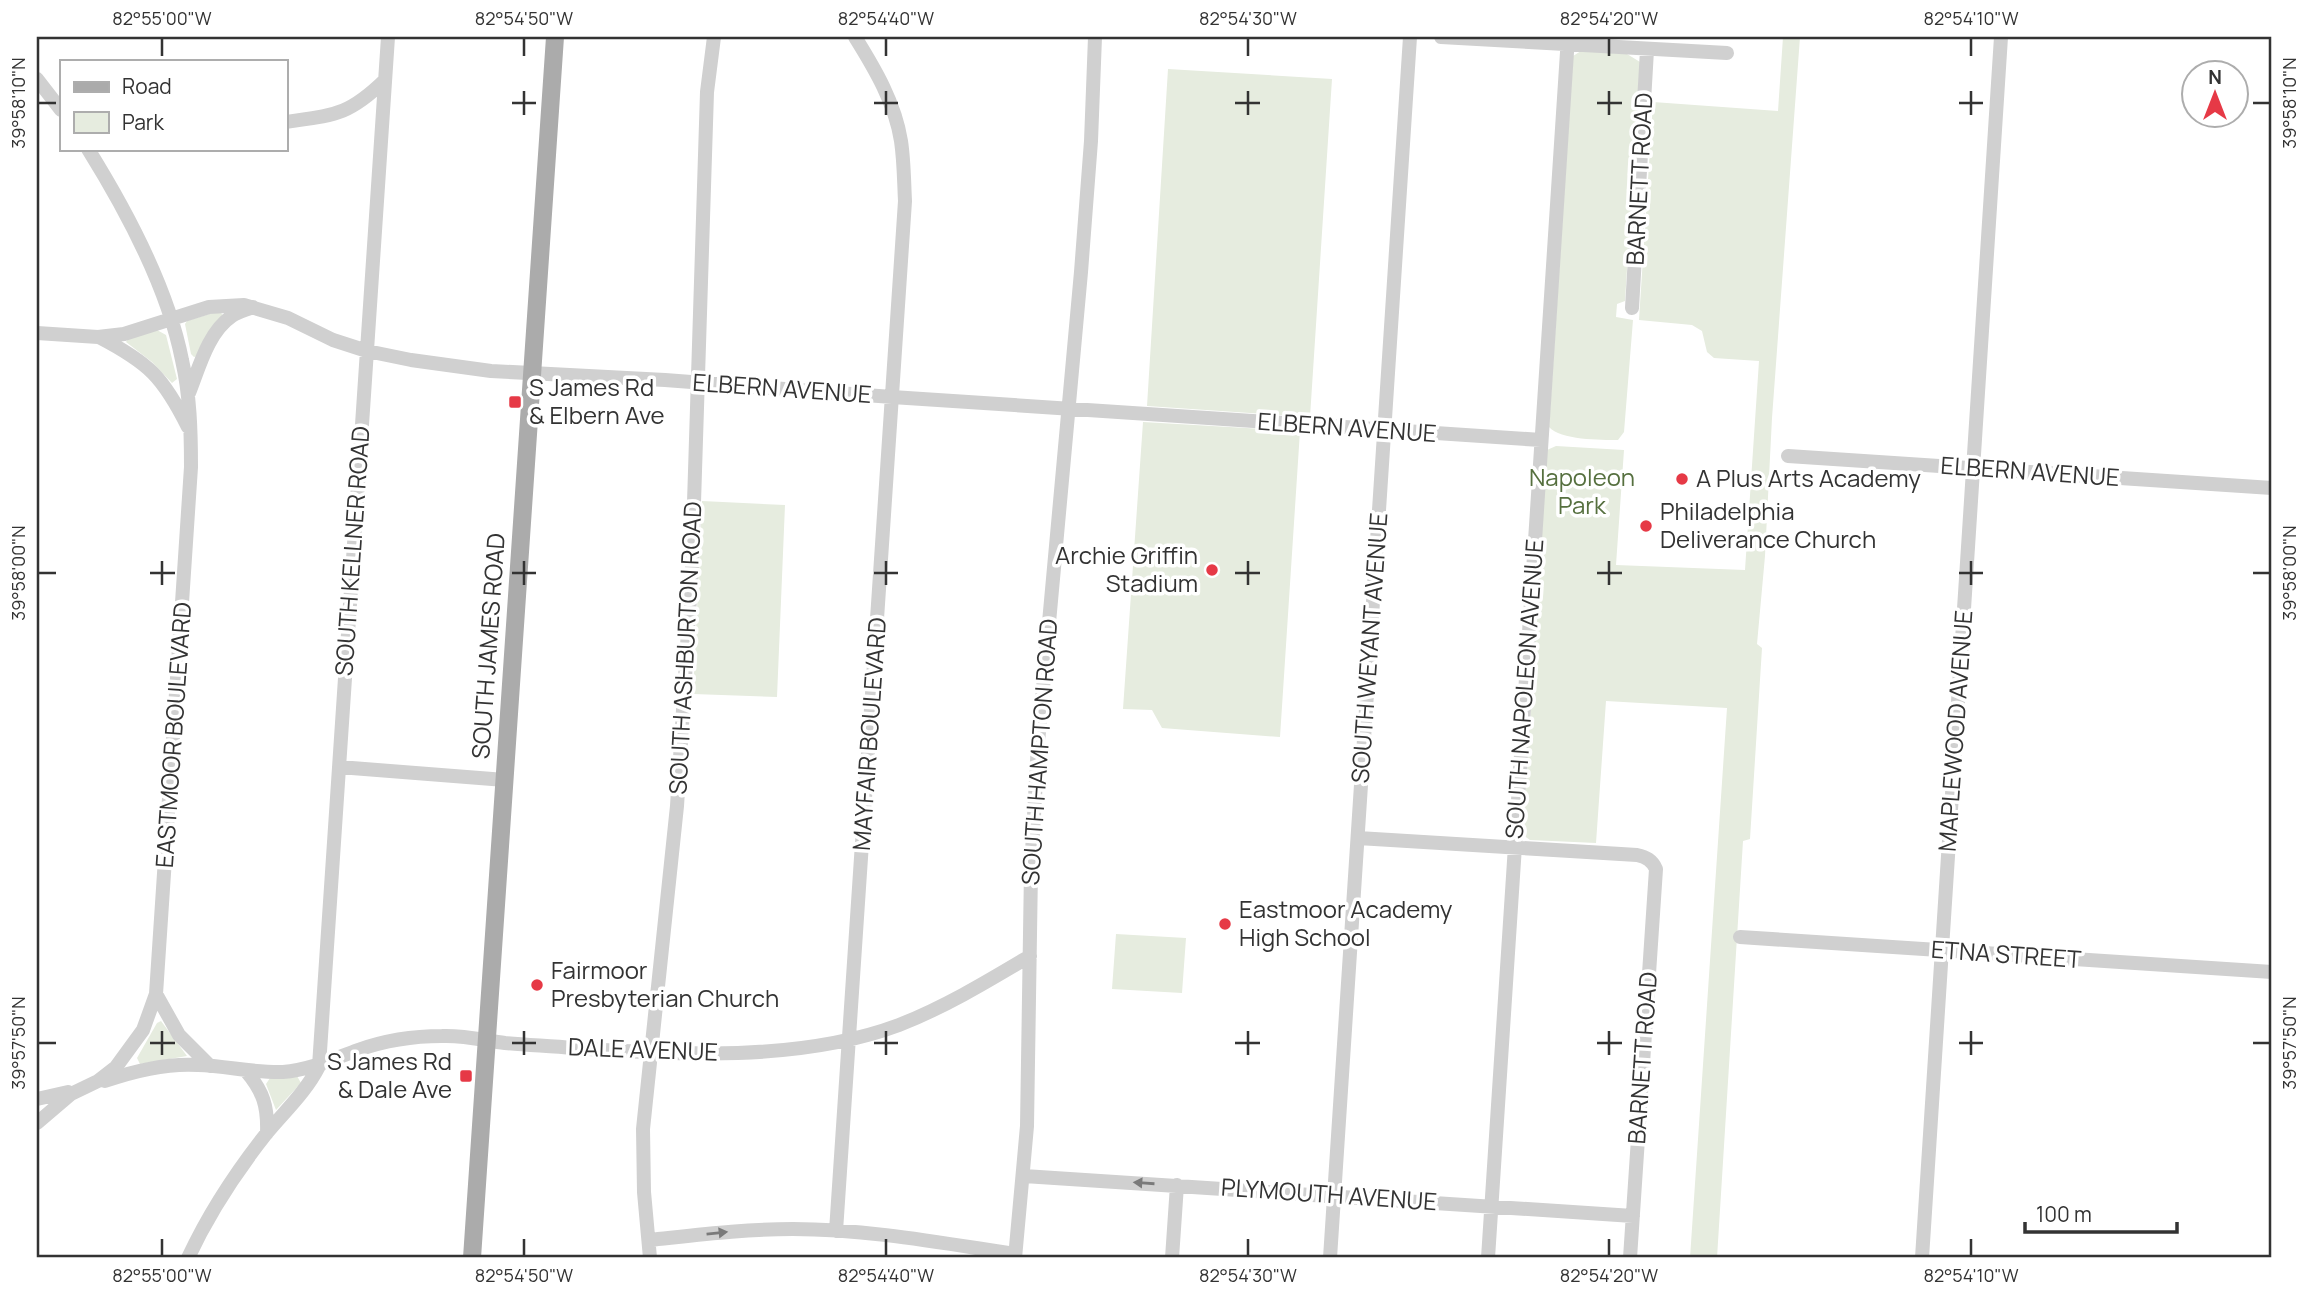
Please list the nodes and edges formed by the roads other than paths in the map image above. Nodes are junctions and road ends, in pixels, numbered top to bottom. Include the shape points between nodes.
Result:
1 (388, 37) edge
2 (555, 37) edge
3 (713, 37) edge
4 (855, 37) edge
5 (1094, 37) edge
6 (1410, 37) edge
7 (1441, 37) edge
8 (2001, 37) edge
9 (1568, 41) edge
10 (1647, 50) junction
11 (1727, 53) dead end
12 (37, 79) edge
13 (386, 80) junction
14 (60, 109) edge
15 (287, 122) edge
16 (92, 150) edge
17 (253, 307) junction
18 (1632, 308) dead end
19 (172, 319) junction
20 (37, 333) edge
21 (98, 337) junction
22 (367, 351) junction
23 (532, 373) junction
24 (698, 382) junction
25 (188, 394) junction
26 (892, 397) junction
27 (1069, 408) junction
28 (1384, 430) junction
29 (191, 433) junction
30 (1541, 440) junction
31 (1788, 456) dead end
32 (1973, 468) junction
33 (2272, 488) edge
34 (339, 768) junction
35 (505, 780) junction
36 (1358, 838) junction
37 (1514, 848) junction
38 (1740, 937) dead end
39 (1942, 950) junction
40 (1030, 956) junction
41 (2272, 972) edge
42 (156, 994) junction
43 (849, 1039) junction
44 (487, 1040) junction
45 (652, 1051) junction
46 (210, 1066) junction
47 (319, 1066) junction
48 (246, 1071) junction
49 (88, 1086) junction
50 (37, 1099) edge
51 (37, 1123) edge
52 (268, 1133) junction
53 (1024, 1176) junction
54 (1177, 1185) junction
55 (1334, 1196) junction
56 (1491, 1206) junction
57 (1633, 1216) junction
58 (836, 1231) junction
59 (649, 1240) junction
60 (1015, 1256) edge
61 (188, 1258) edge
62 (472, 1258) edge
63 (650, 1258) edge
64 (1172, 1258) edge
65 (1330, 1258) edge
66 (1488, 1258) edge
67 (1630, 1258) edge
68 (1922, 1258) edge

1 - 13 street, SOUTH KELLNER ROAD
2 - 23 main road, SOUTH JAMES ROAD
3 - 24 street, SOUTH ASHBURTON ROAD via 707,92
4 - 26 street, MAYFAIR BOULEVARD via 894,111 901,142 905,201
5 - 27 street, SOUTH HAMPTON ROAD via 1087,194
6 - 28 street, SOUTH WEYANT AVENUE
7 - 9 street
8 - 32 street, MAPLEWOOD AVENUE
9 - 10 street
9 - 30 street, SOUTH NAPOLEON AVENUE
10 - 11 street
10 - 18 street, BARNETT ROAD
12 - 14 street
13 - 15 street via 349,110
13 - 22 street, SOUTH KELLNER ROAD
16 - 19 street, EASTMOOR BOULEVARD via 124,210
17 - 19 street, ELBERN AVENUE via 221,305
17 - 22 street, ELBERN AVENUE
17 - 25 street via 232,316 218,331
19 - 21 street, ELBERN AVENUE
19 - 25 street, EASTMOOR BOULEVARD
20 - 21 street, ELBERN AVENUE
21 - 29 street via 146,365 171,394
22 - 23 street, ELBERN AVENUE via 449,366
22 - 34 street, SOUTH KELLNER ROAD
23 - 24 street, ELBERN AVENUE
23 - 35 main road, SOUTH JAMES ROAD
24 - 26 street, ELBERN AVENUE
24 - 45 street, SOUTH ASHBURTON ROAD via 678,793
25 - 29 street, EASTMOOR BOULEVARD
26 - 27 street, ELBERN AVENUE
26 - 43 street, MAYFAIR BOULEVARD
27 - 28 street, ELBERN AVENUE
27 - 40 street, SOUTH HAMPTON ROAD via 1043,678
28 - 30 street, ELBERN AVENUE
28 - 36 street, SOUTH WEYANT AVENUE
29 - 42 street, EASTMOOR BOULEVARD
30 - 37 street, SOUTH NAPOLEON AVENUE
31 - 32 street, ELBERN AVENUE
32 - 33 street, ELBERN AVENUE
32 - 39 street, MAPLEWOOD AVENUE
34 - 35 street
34 - 47 street, SOUTH KELLNER ROAD
35 - 44 main road, SOUTH JAMES ROAD
36 - 37 street
36 - 55 street, SOUTH WEYANT AVENUE
37 - 56 street, SOUTH NAPOLEON AVENUE
37 - 57 street, BARNETT ROAD via 1637,855 1650,859 1656,869
38 - 39 street, ETNA STREET
39 - 41 street, ETNA STREET
39 - 68 street, MAPLEWOOD AVENUE
40 - 43 street, DALE AVENUE via 931,1011
40 - 53 street, SOUTH HAMPTON ROAD
42 - 46 street via 178,1035
42 - 49 street, EASTMOOR BOULEVARD via 135,1044 116,1067
43 - 45 street, DALE AVENUE via 753,1052
43 - 58 street, MAYFAIR BOULEVARD
44 - 45 street, DALE AVENUE
44 - 47 street, DALE AVENUE via 442,1036 393,1039
44 - 62 main road, SOUTH JAMES ROAD
45 - 59 street, SOUTH ASHBURTON ROAD via 643,1142
46 - 48 street, DALE AVENUE
46 - 49 street, DALE AVENUE via 172,1066
47 - 48 street, DALE AVENUE via 285,1072
47 - 52 street
48 - 52 street via 264,1097
49 - 50 street, DALE AVENUE
49 - 51 street, EASTMOOR BOULEVARD via 71,1094
52 - 61 street via 226,1192
54 -> 53 street, PLYMOUTH AVENUE
53 - 60 street, SOUTH HAMPTON ROAD
54 - 55 street, PLYMOUTH AVENUE
54 - 64 street
55 - 56 street, PLYMOUTH AVENUE
55 - 65 street, SOUTH WEYANT AVENUE
56 - 57 street, PLYMOUTH AVENUE
56 - 66 street, SOUTH NAPOLEON AVENUE
57 - 67 street, BARNETT ROAD
59 -> 58 street via 739,1231
58 - 60 street
59 - 63 street, SOUTH ASHBURTON ROAD

